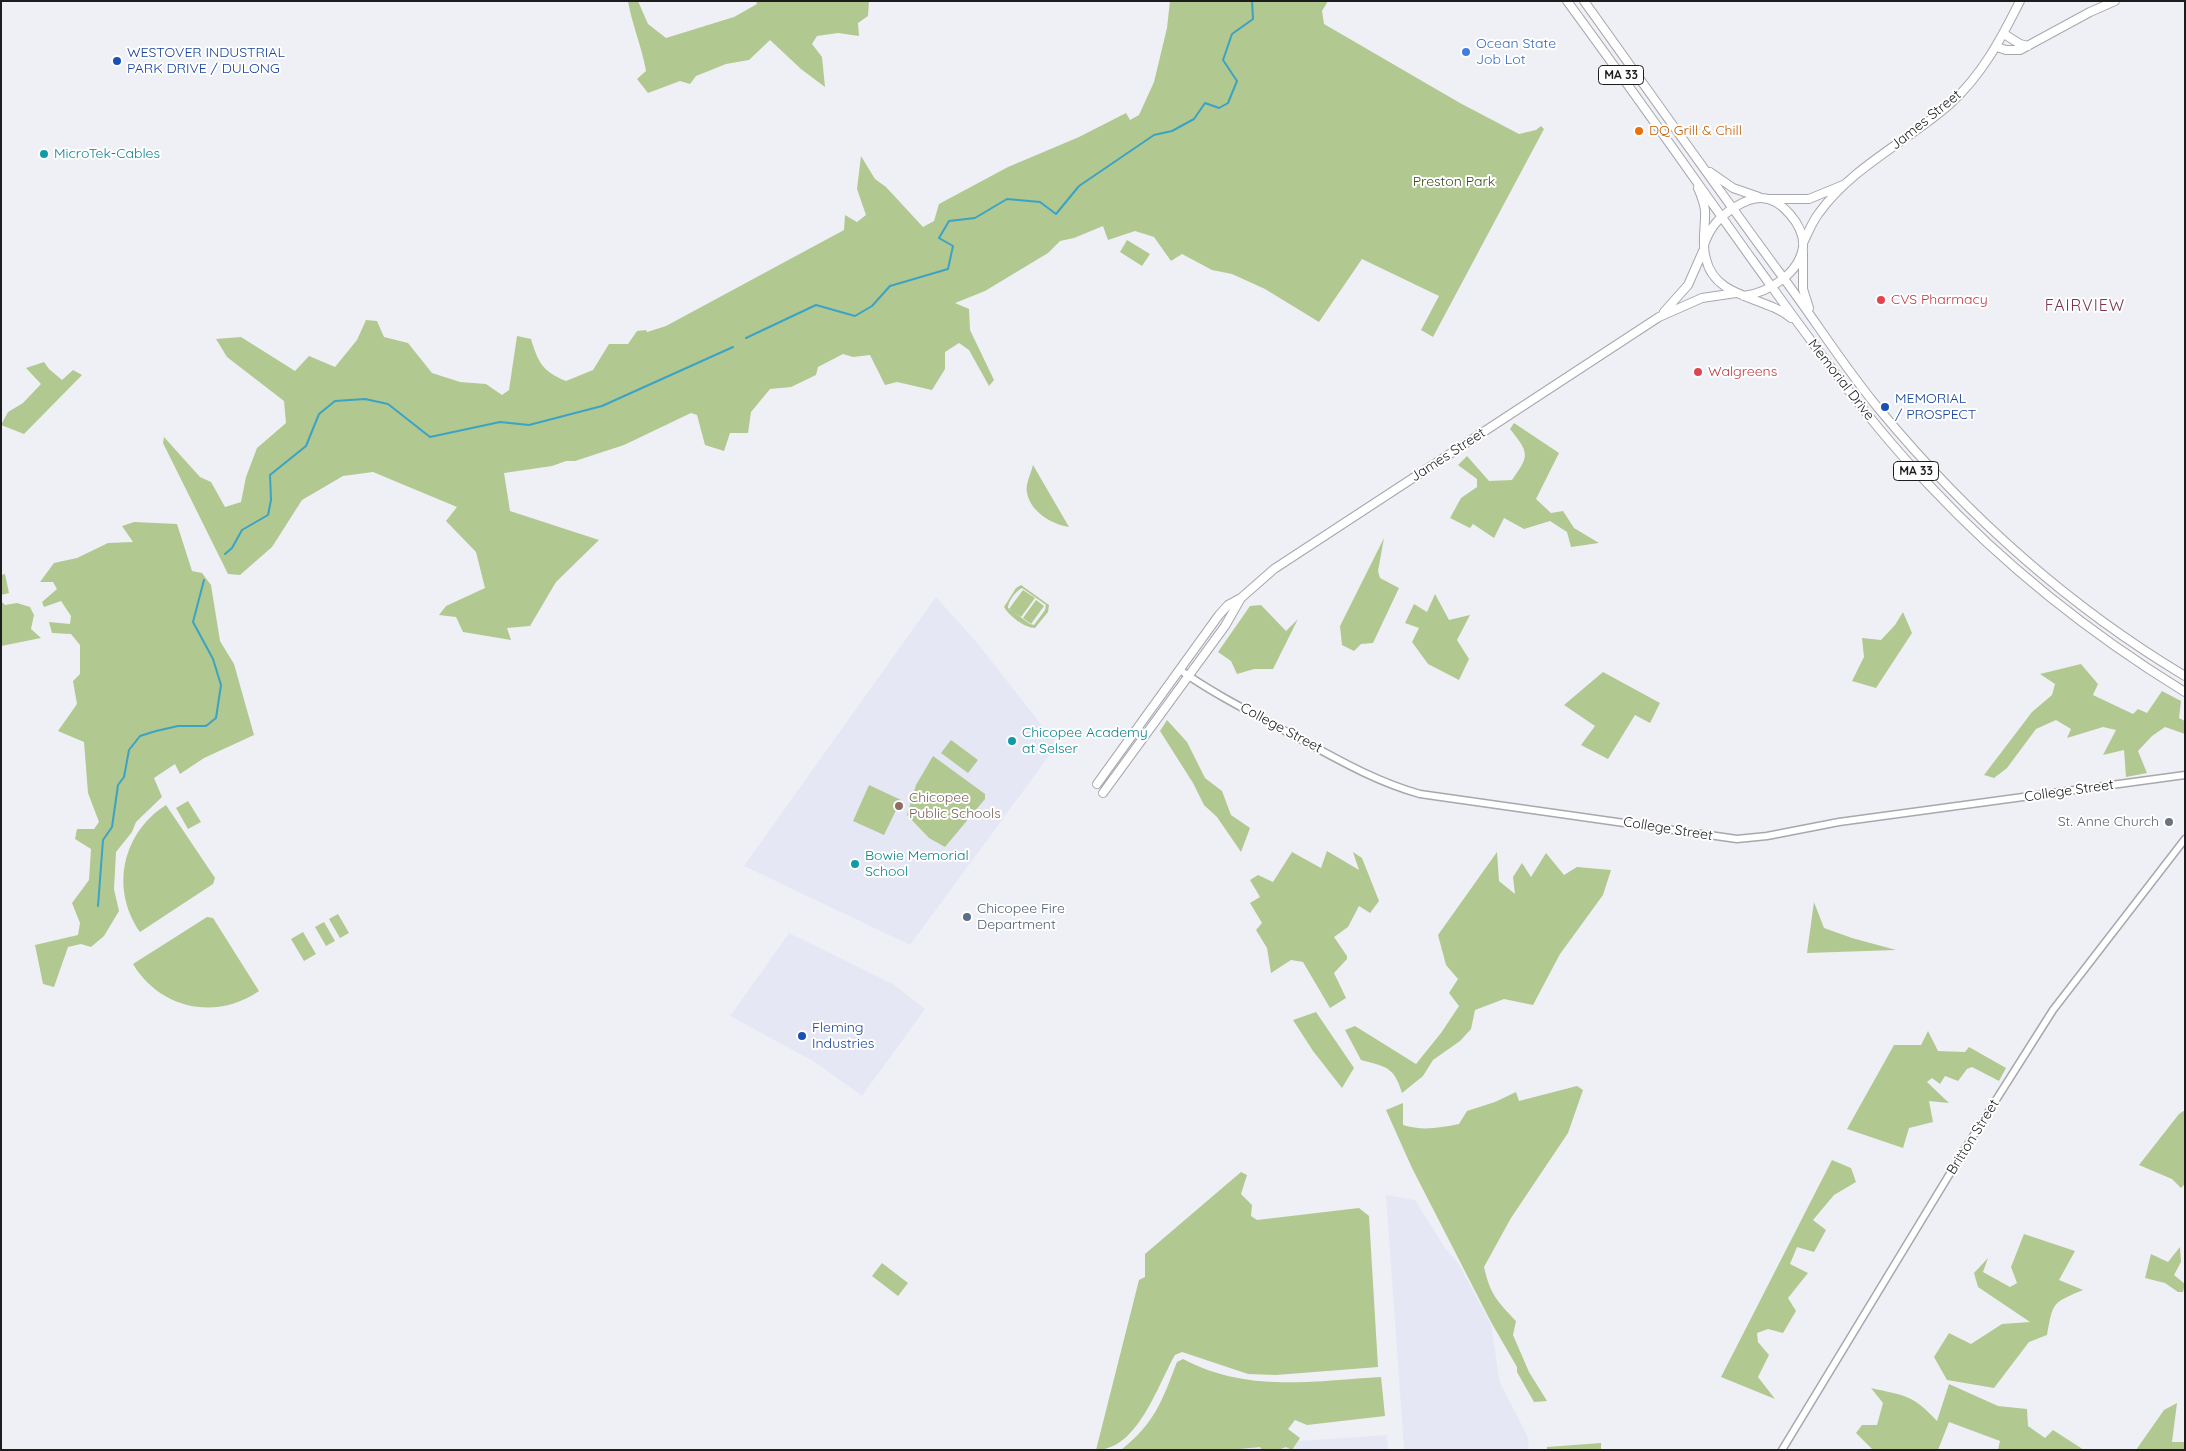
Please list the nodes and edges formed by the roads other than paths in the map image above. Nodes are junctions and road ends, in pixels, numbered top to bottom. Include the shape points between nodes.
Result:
1 (1567, 1) edge
2 (1584, 1) edge
3 (2020, 1) edge
4 (2115, 1) edge
5 (2004, 34) junction
6 (2028, 46) junction
7 (1997, 47) junction
8 (1701, 164) junction
9 (1695, 179) junction
10 (1846, 183) junction
11 (1765, 199) junction
12 (1732, 209) junction
13 (1721, 216) junction
14 (1803, 245) junction
15 (1704, 247) junction
16 (1784, 278) junction
17 (1772, 287) junction
18 (1736, 293) junction
19 (1744, 296) junction
20 (1659, 317) junction
21 (1816, 324) junction
22 (1803, 331) junction
23 (1241, 598) junction
24 (1180, 670) junction
25 (2185, 676) edge
26 (1189, 677) junction
27 (2185, 692) edge
28 (2185, 775) edge
29 (1097, 784) dead end
30 (1103, 793) dead end
31 (2185, 839) edge
32 (1782, 1450) edge

1 - 9 main road, Memorial Drive / MA 33
2 - 8 main road, Memorial Drive / MA 33
3 - 5 main road, James Street
4 - 6 main road
5 - 6 main road
5 - 7 main road, James Street
6 - 7 main road via 2020,50
7 - 10 main road, James Street via 1969,85 1949,104
8 - 11 main road via 1728,185
8 - 12 main road, Memorial Drive / MA 33
9 - 13 main road, Memorial Drive / MA 33
9 - 15 main road via 1705,212
10 - 11 main road, James Street via 1809,199
10 - 14 main road, James Street via 1820,211
11 - 12 main road via 1746,201
11 - 14 main road via 1790,215
12 - 13 main road
12 - 16 main road, Memorial Drive / MA 33
13 - 15 main road, James Street via 1712,226
13 - 17 main road, Memorial Drive / MA 33
14 - 16 main road, James Street
14 - 21 main road via 1804,295
15 - 18 main road via 1711,273
15 - 20 main road, James Street via 1688,285
16 - 17 main road, James Street
16 - 21 main road, Memorial Drive / MA 33
17 - 19 main road, James Street
17 - 22 main road, Memorial Drive / MA 33
18 - 19 main road
18 - 20 main road, James Street via 1696,300
19 - 22 main road via 1781,311
20 - 23 main road, James Street via 1321,537 1274,569
21 - 25 main road, Memorial Drive / MA 33 via 1897,431 1987,525 2090,612
22 - 27 main road, Memorial Drive / MA 33 via 1889,440 1967,523 2055,601 2112,644
23 - 24 main road, James Street via 1219,615
23 - 26 main road, James Street via 1235,612
24 - 26 street, College Street
24 - 29 main road, James Street
26 - 28 street, College Street via 1381,781 1420,794 1737,839
26 - 30 main road, James Street
31 - 32 street, Britton Street via 2053,1010 1962,1152

